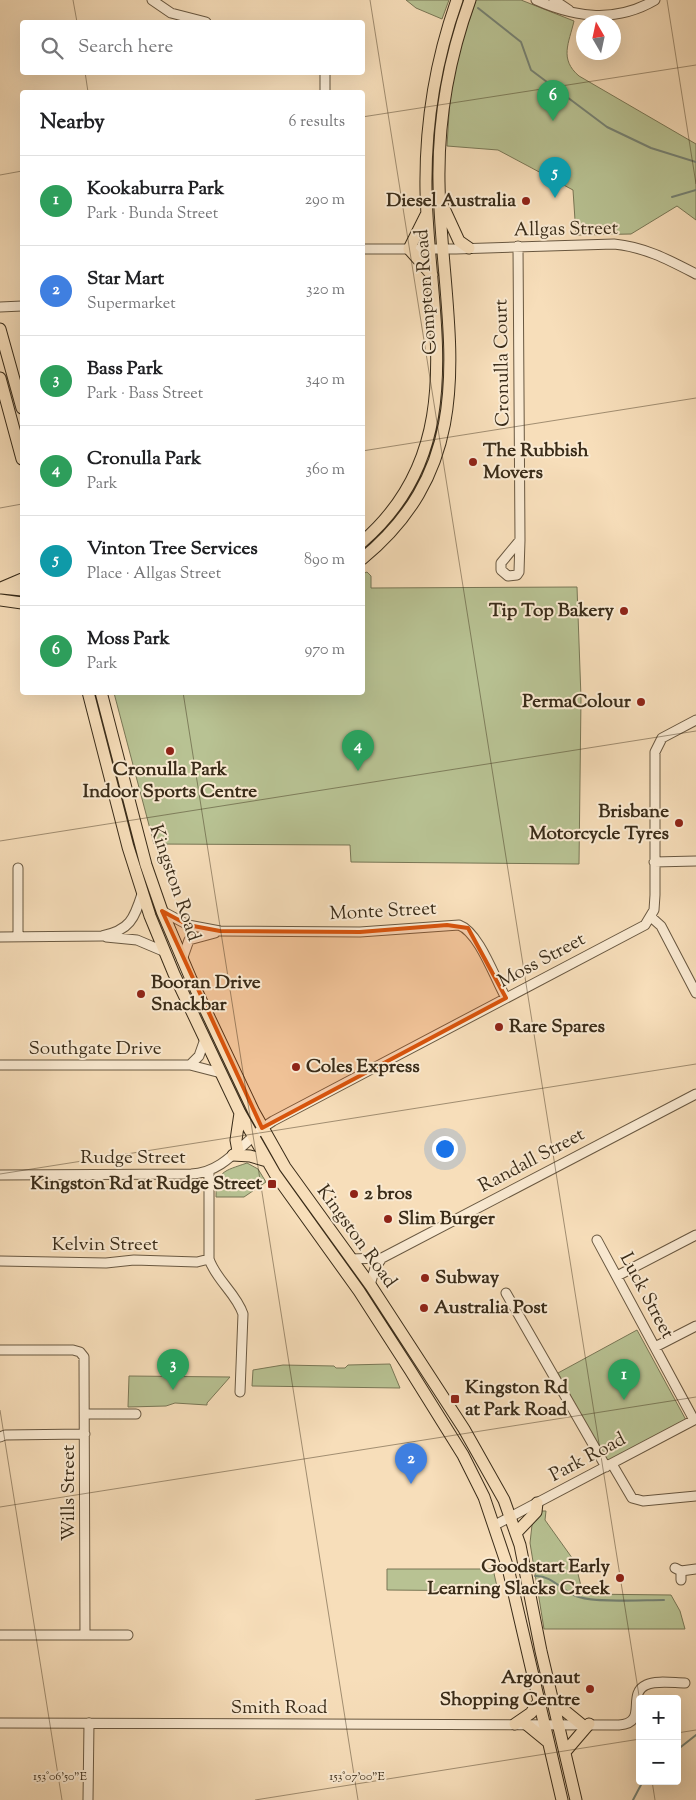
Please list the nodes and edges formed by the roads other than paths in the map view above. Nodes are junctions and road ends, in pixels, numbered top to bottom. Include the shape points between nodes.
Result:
1 (152, 0) edge
2 (457, 0) edge
3 (470, 0) edge
4 (536, 0) edge
5 (554, 0) edge
6 (655, 0) edge
7 (569, 10) junction
8 (198, 20) edge
9 (325, 75) edge
10 (325, 90) edge
11 (439, 198) junction
12 (427, 213) junction
13 (518, 246) junction
14 (469, 248) junction
15 (365, 249) edge
16 (409, 249) junction
17 (430, 249) junction
18 (442, 249) junction
19 (696, 274) edge
20 (432, 276) junction
21 (20, 306) edge
22 (0, 307) edge
23 (0, 329) edge
24 (0, 378) edge
25 (20, 401) edge
26 (20, 452) edge
27 (365, 539) edge
28 (520, 540) dead end
29 (365, 556) edge
30 (20, 580) edge
31 (0, 588) edge
32 (20, 590) edge
33 (0, 600) edge
34 (20, 603) edge
35 (89, 695) edge
36 (102, 695) edge
37 (696, 720) edge
38 (696, 861) edge
39 (654, 862) junction
40 (18, 868) dead end
41 (142, 894) junction
42 (162, 911) junction
43 (651, 917) junction
44 (220, 932) junction
45 (102, 936) junction
46 (0, 937) edge
47 (18, 937) junction
48 (164, 951) junction
49 (182, 960) junction
50 (696, 993) edge
51 (506, 998) junction
52 (205, 1039) junction
53 (0, 1065) edge
54 (190, 1065) junction
55 (221, 1074) junction
56 (696, 1094) edge
57 (240, 1113) junction
58 (262, 1128) junction
59 (252, 1135) junction
60 (235, 1153) junction
61 (267, 1161) junction
62 (209, 1172) junction
63 (0, 1175) edge
64 (696, 1235) edge
65 (598, 1240) dead end
66 (382, 1258) junction
67 (209, 1259) junction
68 (351, 1259) junction
69 (0, 1261) edge
70 (617, 1276) junction
71 (370, 1285) junction
72 (506, 1293) dead end
73 (696, 1326) edge
74 (655, 1347) junction
75 (0, 1350) edge
76 (240, 1392) dead end
77 (85, 1414) junction
78 (136, 1414) dead end
79 (695, 1420) edge
80 (85, 1434) junction
81 (0, 1437) edge
82 (609, 1466) junction
83 (696, 1496) edge
84 (537, 1504) junction
85 (510, 1518) junction
86 (495, 1525) junction
87 (516, 1533) junction
88 (696, 1569) edge
89 (679, 1573) dead end
90 (0, 1634) edge
91 (85, 1635) junction
92 (128, 1635) dead end
93 (685, 1683) dead end
94 (539, 1701) junction
95 (552, 1701) junction
96 (0, 1723) edge
97 (88, 1723) junction
98 (520, 1724) junction
99 (544, 1724) junction
100 (558, 1724) junction
101 (585, 1724) junction
102 (548, 1742) junction
103 (565, 1752) junction
104 (88, 1800) edge
105 (562, 1800) edge
106 (576, 1800) edge

1 - 8 street via 171,13
2 - 12 main road, Compton Road via 441,52 430,110
3 - 11 main road, Compton Road via 456,45 443,108
4 - 7 street
5 - 7 street
6 - 7 street via 642,8 615,16 593,16
9 - 10 street
11 - 14 main road via 459,241
11 - 18 main road, Compton Road
12 - 16 main road
12 - 17 main road, Compton Road
13 - 14 street, Allgas Street
13 - 19 street, Allgas Street via 592,243 634,246 658,254
13 - 28 street, Cronulla Court
14 - 18 street, Allgas Street
15 - 16 street, Allgas Street
16 - 17 street, Allgas Street
16 - 20 main road
17 - 18 street, Allgas Street
17 - 20 main road, Compton Road
18 - 29 main road, Compton Road via 450,383 441,445 421,491 404,517
20 - 27 main road, Compton Road via 438,383 427,446 405,492 388,517
21 - 22 street
23 - 25 main road
24 - 26 main road
30 - 31 main road
31 - 32 main road
33 - 34 main road
35 - 41 main road, Kingston Road
36 - 42 main road, Kingston Road via 146,865
37 - 39 street via 662,738 655,748
38 - 39 street
39 - 43 street via 655,896
40 - 47 street
41 - 45 street via 130,923 118,932
41 - 48 main road, Kingston Road
42 - 44 street, Monte Street via 188,925
42 - 49 main road, Kingston Road
43 - 50 street via 662,927
43 - 51 street, Moss Street via 645,924
44 - 49 street, Monte Street via 189,940
44 - 51 street, Monte Street via 360,932 459,925 468,928 475,938
45 - 47 street
45 - 48 street via 136,940
46 - 47 street
48 - 52 main road, Kingston Road
49 - 58 main road, Kingston Road
51 - 58 street, Moss Street
52 - 54 street via 199,1056
52 - 55 main road, Kingston Road
53 - 54 street, Southgate Drive
54 - 55 street, Southgate Drive
55 - 57 main road, Kingston Road
56 - 66 street, Randall Street
57 - 59 main road, Kingston Road
57 - 60 main road
58 - 59 street, Moss Street
58 - 68 main road, Kingston Road via 289,1173
59 - 60 street, Rudge Street
59 - 61 main road, Kingston Road
60 - 61 main road
60 - 62 street, Rudge Street
61 - 86 main road, Kingston Road via 367,1303 455,1442
62 - 63 street, Rudge Street
62 - 67 street
64 - 70 street
65 - 70 street, Luck Street
66 - 68 street, Randall Street
66 - 71 street
67 - 69 street, Kelvin Street via 198,1262 134,1260 106,1263
67 - 76 street via 239,1304 242,1314
68 - 71 main road, Kingston Road
70 - 74 street, Luck Street
71 - 85 main road, Kingston Road via 472,1442 499,1490
72 - 82 street
73 - 74 street
74 - 79 street, Luck Street
75 - 77 street, Wills Street via 80,1352 84,1357
77 - 78 street
77 - 80 street, Wills Street
79 - 82 street, Park Road
80 - 81 street
80 - 91 street, Wills Street
82 - 83 street via 632,1498 643,1501
82 - 84 street, Park Road
84 - 85 street, Park Road
84 - 87 main road via 536,1512
85 - 86 street, Park Road
85 - 87 main road, Kingston Road
86 - 94 main road, Kingston Road
87 - 95 main road, Kingston Road
88 - 89 street
90 - 91 street
91 - 92 street
93 - 101 street, Smith Road via 649,1683 644,1686 638,1693 634,1718 626,1724
94 - 98 main road
94 - 99 main road, Kingston Road
95 - 100 main road, Kingston Road
95 - 101 main road
96 - 97 street, Smith Road
97 - 98 street, Smith Road
97 - 104 street
98 - 99 street, Smith Road
98 - 102 main road
99 - 100 street, Smith Road
99 - 102 main road, Kingston Road
100 - 101 street, Smith Road
100 - 103 main road, Kingston Road
101 - 103 main road
102 - 105 main road, Kingston Road
103 - 106 main road, Kingston Road

